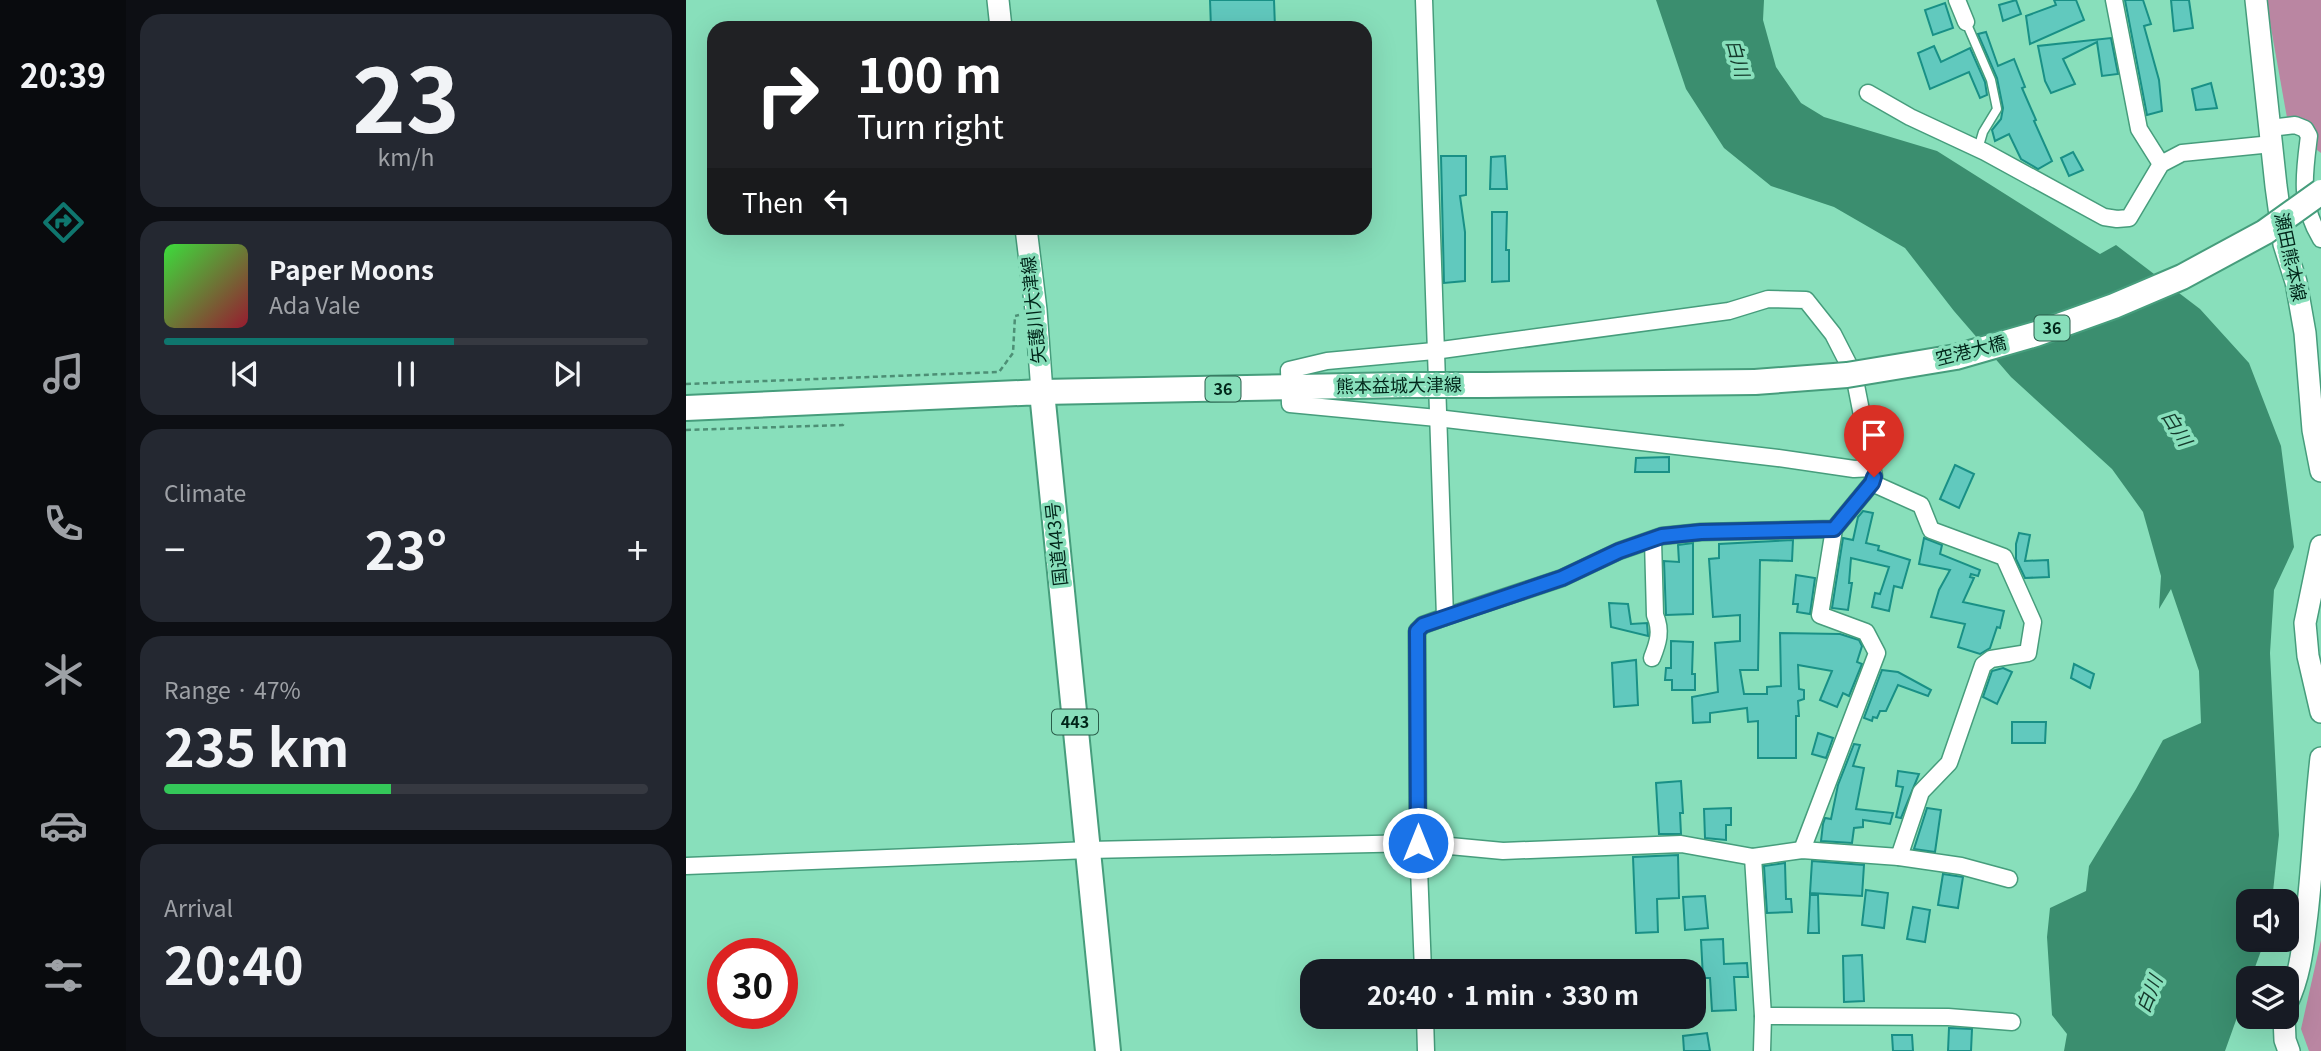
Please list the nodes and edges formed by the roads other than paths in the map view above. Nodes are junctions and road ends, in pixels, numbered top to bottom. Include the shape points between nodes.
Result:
1 (998, 0) edge
2 (1424, 0) edge
3 (1956, 0) edge
4 (2114, 0) edge
5 (2256, 0) edge
6 (1000, 21) edge
7 (1966, 22) joint
8 (1868, 93) dead end
9 (2271, 136) junction
10 (1978, 149) junction
11 (2161, 164) junction
12 (2321, 192) edge
13 (1027, 235) edge
14 (2321, 239) edge
15 (1434, 351) junction
16 (1755, 382) joint
17 (1288, 388) junction
18 (1042, 392) junction
19 (686, 408) edge
20 (1437, 418) junction
21 (2321, 471) edge
22 (1872, 475) junction
23 (1834, 529) junction
24 (1653, 540) junction
25 (2321, 546) edge
26 (1444, 617) junction
27 (1652, 658) dead end
28 (2321, 712) edge
29 (2321, 758) edge
30 (1418, 843) junction
31 (1088, 850) junction
32 (1802, 850) junction
33 (1753, 857) junction
34 (1899, 857) junction
35 (686, 866) edge
36 (2009, 879) dead end
37 (1423, 959) edge
38 (2299, 969) edge
39 (1763, 1016) junction
40 (2012, 1022) dead end
41 (1425, 1029) edge
42 (2285, 1029) edge
43 (1108, 1051) edge
44 (1426, 1051) edge
45 (1762, 1051) edge
46 (2289, 1051) edge

1 - 6 main road
2 - 15 street
3 - 7 street
4 - 11 street via 2139,129
5 - 9 main road, 瀬田熊本線
7 - 10 lane via 1991,80 1997,109
8 - 10 street
9 - 11 street via 2182,153
9 - 14 street via 2295,125 2309,136 2303,186 2310,221
9 - 21 main road, 瀬田熊本線 via 2284,244 2305,333
10 - 11 street via 2104,217 2118,219 2129,218
12 - 16 main road, 空港大橋 / 36, bridge via 2265,232 2182,277 2036,334 1956,357 1846,375
13 - 18 main road, 矢護川大津線
15 - 17 street via 1327,361 1289,370
15 - 20 street
15 - 22 street via 1729,311 1768,299 1805,300 1833,334 1854,375
16 - 17 main road, 熊本益城大津線 / 36, bridge
17 - 18 main road, 熊本益城大津線 / 36
17 - 20 street via 1290,404
18 - 19 main road
18 - 31 main road, 国道443号 / 443
20 - 22 street via 1778,457
20 - 26 street
22 - 23 street
22 - 34 street via 1921,505 1931,530 2004,558 2033,622 2028,653 1991,659 1983,666 1949,763 1921,792
23 - 24 street via 1701,532
23 - 32 street via 1820,615 1866,632 1877,653
24 - 26 street via 1562,578
24 - 27 street via 1659,640
25 - 28 main road via 2305,623
26 - 30 street via 1417,631
29 - 38 main road
30 - 31 street
30 - 33 street via 1503,850 1681,844
30 - 37 street
31 - 35 street
31 - 43 main road, 国道443号 / 443
32 - 33 street
32 - 34 street
33 - 39 street
34 - 36 street
39 - 40 street
39 - 45 street
41 - 44 street
42 - 46 main road

